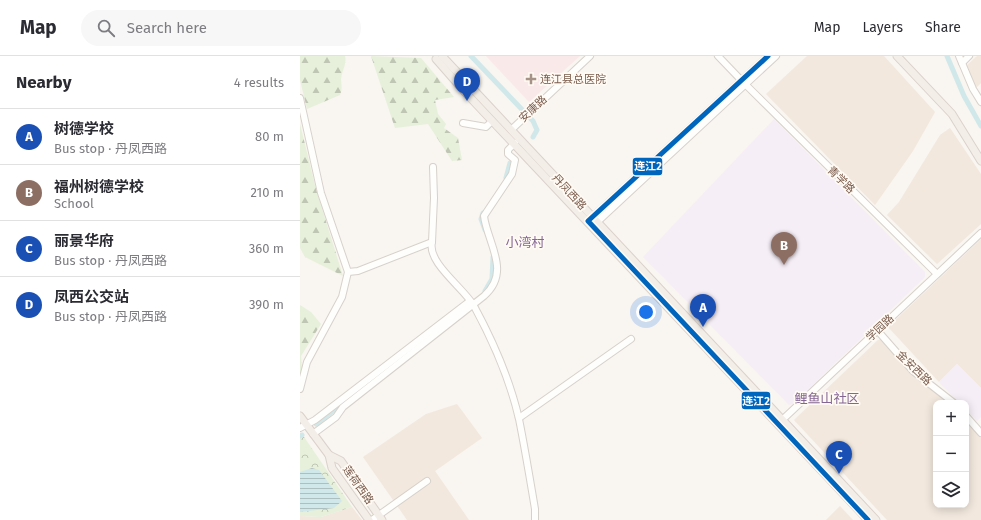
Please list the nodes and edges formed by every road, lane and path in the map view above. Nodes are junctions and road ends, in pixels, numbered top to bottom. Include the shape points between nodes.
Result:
1 (590, 56) edge
2 (718, 56) edge
3 (768, 56) edge
4 (776, 56) edge
5 (897, 56) edge
6 (959, 56) edge
7 (969, 56) edge
8 (439, 58) edge
9 (962, 63) junction
10 (744, 82) junction
11 (300, 98) edge
12 (981, 102) edge
13 (492, 121) junction
14 (463, 123) dead end
15 (511, 130) junction
16 (514, 143) junction
17 (981, 161) edge
18 (433, 167) dead end
19 (593, 221) junction
20 (981, 232) edge
21 (432, 242) junction
22 (348, 272) junction
23 (937, 274) junction
24 (472, 302) junction
25 (877, 330) junction
26 (631, 339) dead end
27 (300, 389) edge
28 (950, 400) edge
29 (300, 416) edge
30 (519, 418) junction
31 (969, 419) edge
32 (780, 422) junction
33 (303, 426) edge
34 (981, 433) edge
35 (313, 434) junction
36 (329, 455) junction
37 (427, 480) dead end
38 (380, 518) edge
39 (369, 520) edge
40 (372, 520) edge
41 (535, 520) edge
42 (868, 520) edge
43 (876, 520) edge

1 - 15 street, 安康路
2 - 10 street
3 - 10 street
4 - 10 street
5 - 17 main road via 952,114
6 - 9 street
7 - 9 street
8 - 13 main road, 丹凤西路
8 - 15 main road, 丹凤西路
9 - 12 street
10 - 19 street
10 - 23 street, 青学路
11 - 22 street via 321,193
13 - 14 street via 486,127
13 - 16 main road, 丹凤西路
15 - 19 main road, 丹凤西路
16 - 19 main road, 丹凤西路
16 - 24 street via 508,150 508,154 515,160 513,171 484,216 496,252 496,278 489,291
18 - 21 street
19 - 32 main road, 丹凤西路
20 - 23 street, 学园路
21 - 22 street via 371,266
21 - 24 street via 431,247 438,264
22 - 27 street via 342,298 307,362
23 - 25 street, 学园路
24 - 30 street via 504,371
24 - 33 street via 315,420
24 - 35 street
25 - 28 street, 金安西路 via 913,371
25 - 32 street, 学园路
26 - 30 street
29 - 33 main road, 莲荷西路
30 - 41 street
31 - 34 street
32 - 42 main road, 丹凤西路
32 - 43 main road, 丹凤西路
33 - 35 main road, 莲荷西路
35 - 36 main road, 莲荷西路
36 - 38 main road, 莲荷西路 via 341,461
36 - 39 main road, 莲荷西路 via 332,468
37 - 38 street
38 - 40 street

